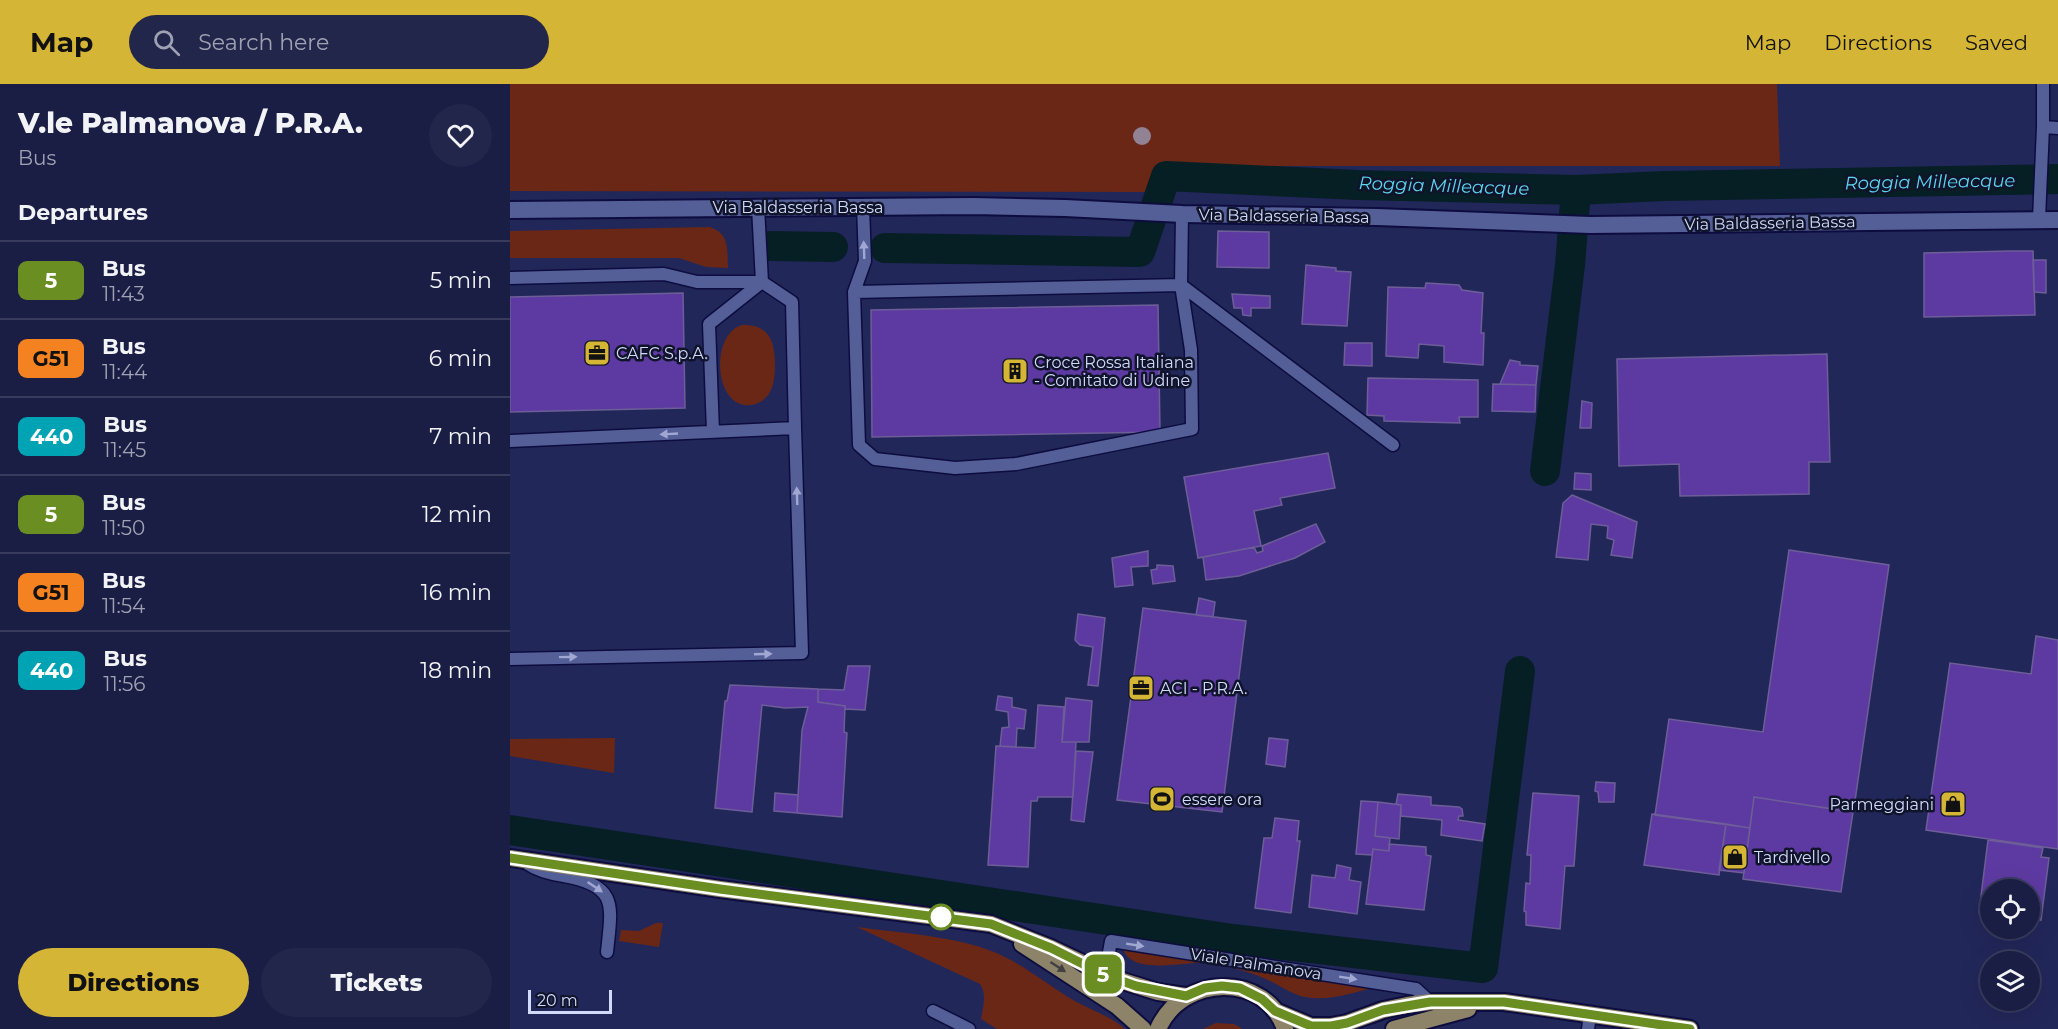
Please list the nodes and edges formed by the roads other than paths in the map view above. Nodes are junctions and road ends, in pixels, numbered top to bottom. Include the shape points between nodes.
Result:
1 (2043, 84) edge
2 (2043, 127) junction
3 (2058, 128) edge
4 (862, 206) junction
5 (758, 207) junction
6 (510, 210) edge
7 (1178, 214) junction
8 (2039, 219) junction
9 (2058, 220) edge
10 (510, 278) edge
11 (762, 282) junction
12 (1181, 285) junction
13 (854, 292) junction
14 (795, 428) junction
15 (713, 432) junction
16 (510, 441) edge
17 (1393, 445) dead end
18 (510, 659) edge
19 (516, 858) edge
20 (991, 924) junction
21 (608, 952) dead end
22 (1105, 975) junction
23 (1186, 996) junction
24 (1430, 1002) junction
25 (1504, 1002) junction
26 (933, 1011) dead end
27 (1275, 1011) junction
28 (1589, 1022) edge
29 (969, 1029) edge
30 (1143, 1029) edge
31 (1158, 1029) edge
32 (1286, 1029) edge
33 (1394, 1029) edge
34 (1690, 1029) edge

1 - 2 lane
2 - 3 lane
2 - 8 lane
4 - 5 street, Via Baldasseria Bassa
4 - 7 street, Via Baldasseria Bassa via 985,206
13 -> 4 lane via 865,261
5 - 6 street, Via Baldasseria Bassa
5 - 11 lane
7 - 8 street, Via Baldasseria Bassa via 1557,225
7 - 12 lane
8 - 9 street, Via Baldasseria Bassa
10 - 11 lane via 663,274 697,282
11 - 14 lane via 792,302
11 - 15 lane via 709,324
12 - 13 lane
12 - 13 lane via 1191,350 1192,429 1016,464 955,468 875,459 859,445
12 - 17 lane
14 - 15 lane
18 -> 14 lane via 802,653
15 -> 16 lane
19 - 20 main road, Viale Palmanova
19 -> 21 lane via 534,868 591,882 602,891 609,903
20 - 22 main road, Viale Palmanova
20 -> 30 main road, Viale Palmanova via 1117,1006
22 - 23 main road, Viale Palmanova
22 -> 24 lane, Viale Palmanova via 1111,941 1416,989
23 - 27 main road, Viale Palmanova via 1214,987 1240,988
23 - 31 main road, Viale Palmanova via 1170,1010
24 - 25 main road, Viale Palmanova
24 - 27 main road, Viale Palmanova via 1383,1010 1331,1026 1311,1026
25 - 28 main road, Viale Palmanova
25 - 33 main road, Viale Palmanova
26 - 29 lane
27 - 32 main road, Viale Palmanova
28 - 34 main road, Viale Palmanova

